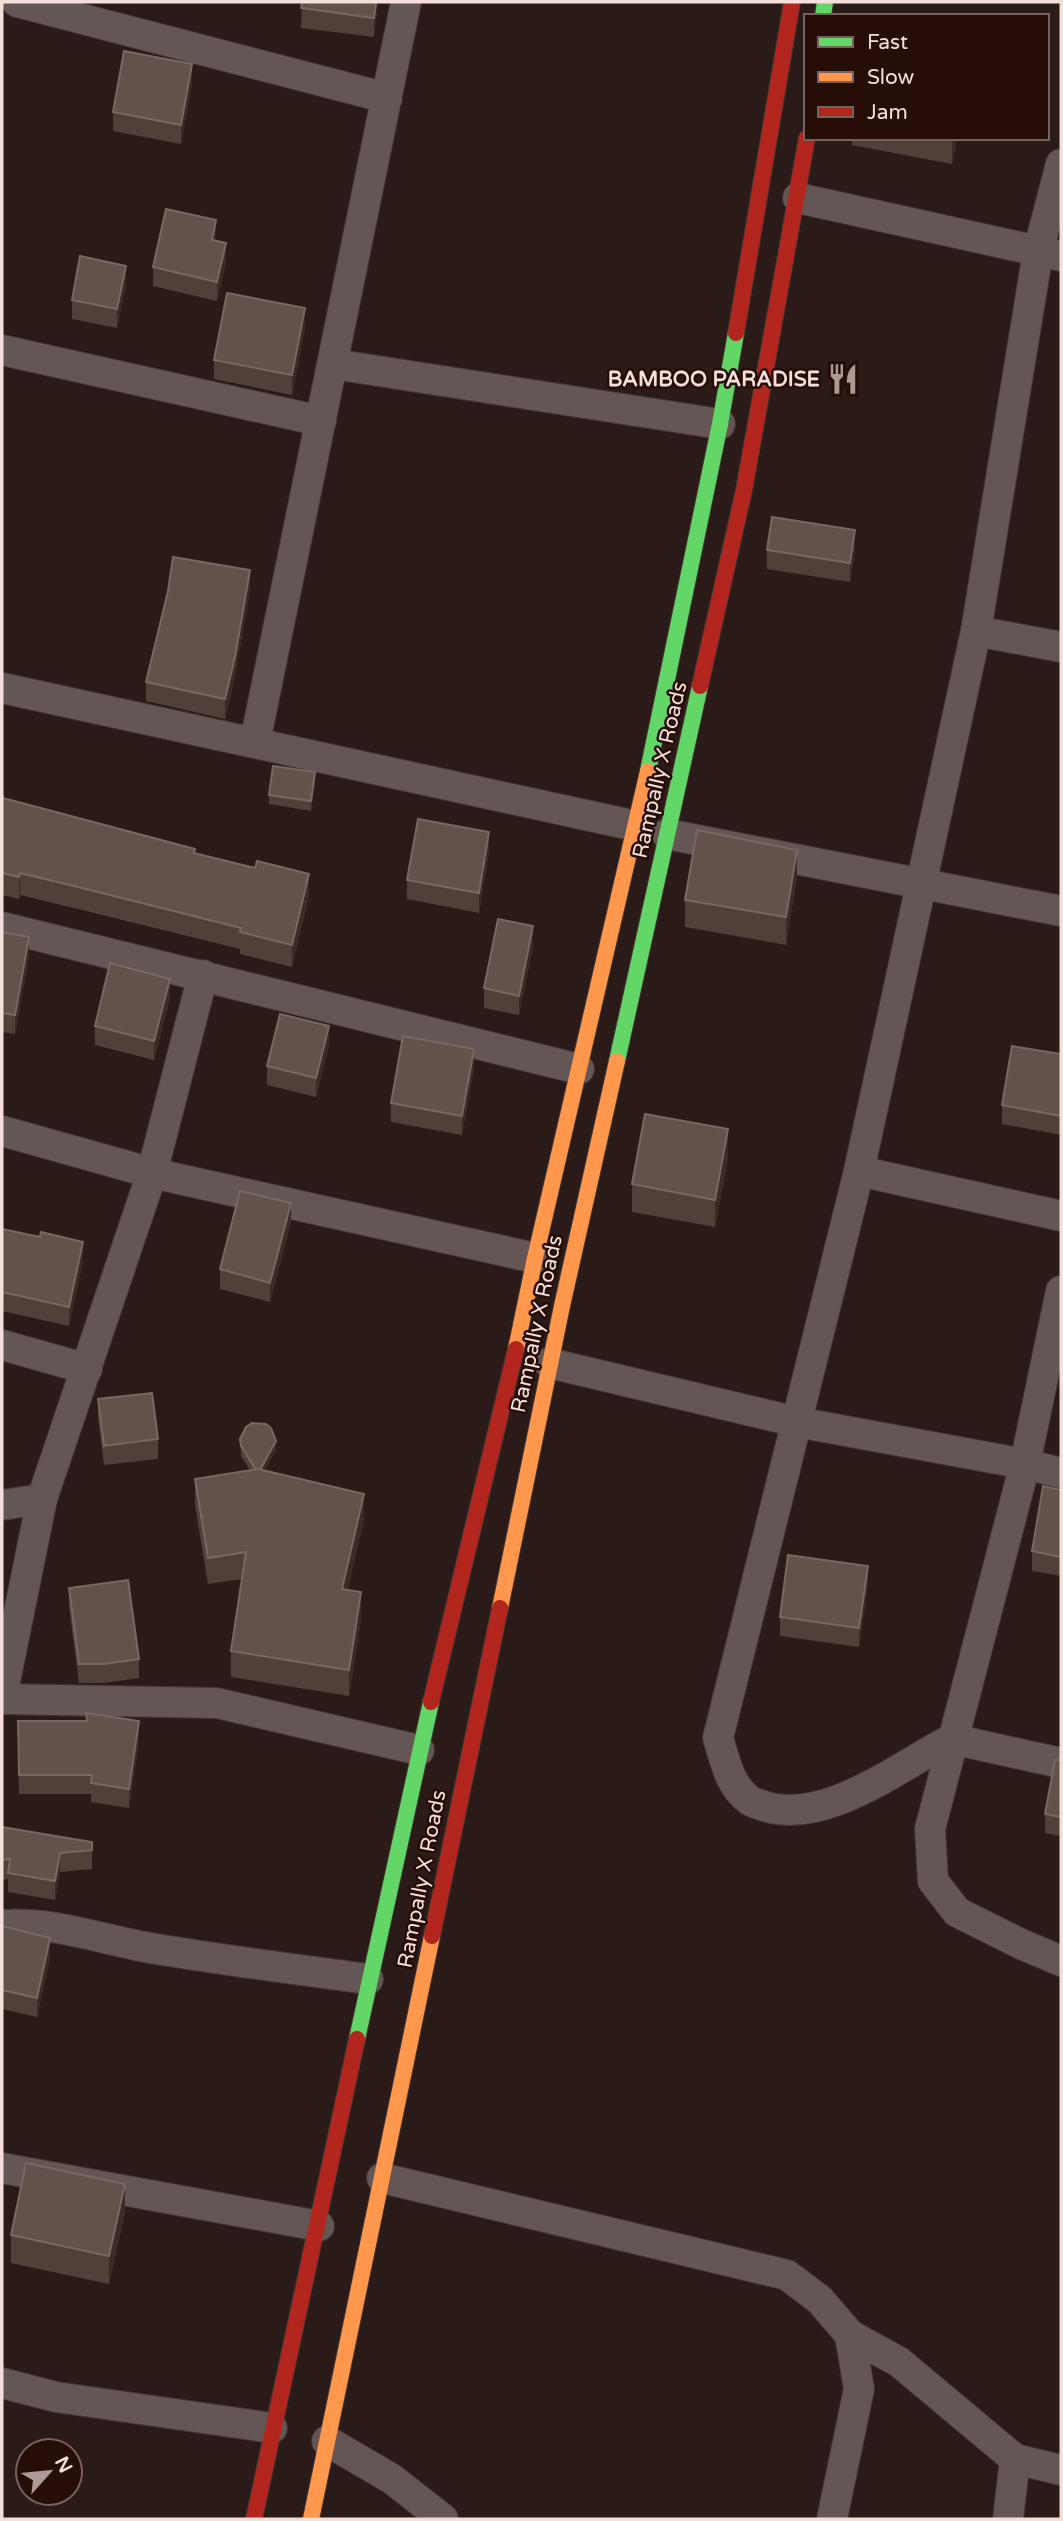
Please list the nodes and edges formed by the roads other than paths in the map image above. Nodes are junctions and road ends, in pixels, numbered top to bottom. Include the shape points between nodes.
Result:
1 (17, 2) edge
2 (406, 2) edge
3 (792, 2) edge
4 (387, 98) junction
5 (807, 140) edge
6 (1061, 164) edge
7 (798, 198) junction
8 (1050, 254) edge
9 (2, 350) edge
10 (333, 364) junction
11 (321, 421) junction
12 (720, 424) junction
13 (976, 631) junction
14 (1061, 647) edge
15 (2, 688) edge
16 (255, 742) junction
17 (636, 826) junction
18 (667, 834) junction
19 (921, 883) junction
20 (1061, 911) edge
21 (2, 927) edge
22 (203, 975) junction
23 (579, 1069) junction
24 (2, 1131) edge
25 (859, 1171) junction
26 (152, 1173) junction
27 (1061, 1216) edge
28 (535, 1258) junction
29 (1061, 1291) edge
30 (2, 1345) edge
31 (549, 1363) junction
32 (87, 1369) junction
33 (797, 1422) junction
34 (1025, 1464) junction
35 (1061, 1474) edge
36 (42, 1499) junction
37 (2, 1505) edge
38 (2, 1697) edge
39 (952, 1740) junction
40 (419, 1750) junction
41 (1061, 1763) edge
42 (2, 1926) edge
43 (1061, 1961) edge
44 (368, 1979) junction
45 (2, 2168) edge
46 (382, 2178) junction
47 (318, 2226) junction
48 (850, 2335) junction
49 (2, 2382) edge
50 (272, 2428) junction
51 (327, 2441) junction
52 (1015, 2459) junction
53 (1061, 2470) edge
54 (254, 2519) edge
55 (311, 2519) edge
56 (443, 2519) edge
57 (832, 2519) edge
58 (1008, 2519) edge

1 - 4 street
2 - 4 street
3 - 12 main road
4 - 10 street
5 - 7 main road, Rampally X Roads
6 - 8 street
7 - 8 street
7 - 18 main road, Rampally X Roads via 744,490
8 - 13 street
9 - 11 street
10 - 11 street
10 - 12 street
11 - 16 street
12 - 17 main road
13 - 14 street
13 - 19 street
15 - 16 street
16 - 17 street
17 - 23 main road
18 - 19 street
18 - 31 main road, Rampally X Roads
19 - 20 street
19 - 25 street
21 - 22 street
22 - 23 street
22 - 26 street
23 - 28 main road
24 - 26 street
25 - 27 street
25 - 33 street
26 - 28 street
26 - 32 street
28 - 40 main road
29 - 34 street
30 - 32 street
31 - 33 street
31 - 46 main road, Rampally X Roads via 391,2104
32 - 36 street
33 - 34 street
33 - 39 street via 718,1738 731,1779 749,1801 778,1810 830,1805
34 - 35 street
34 - 39 street
36 - 37 street
36 - 38 street
38 - 40 street via 217,1703
39 - 41 street
39 - 43 street via 930,1829 933,1881 957,1912
40 - 44 main road
42 - 44 street via 70,1930 144,1947
44 - 47 main road via 353,2092
45 - 47 street
46 - 48 street via 787,2275 820,2300
46 - 51 main road, Rampally X Roads
47 - 50 main road
48 - 52 street via 899,2362
48 - 57 street via 859,2389
49 - 50 street via 56,2397
50 - 54 main road
51 - 55 main road, Rampally X Roads
51 - 56 street via 392,2479
52 - 53 street
52 - 58 street

